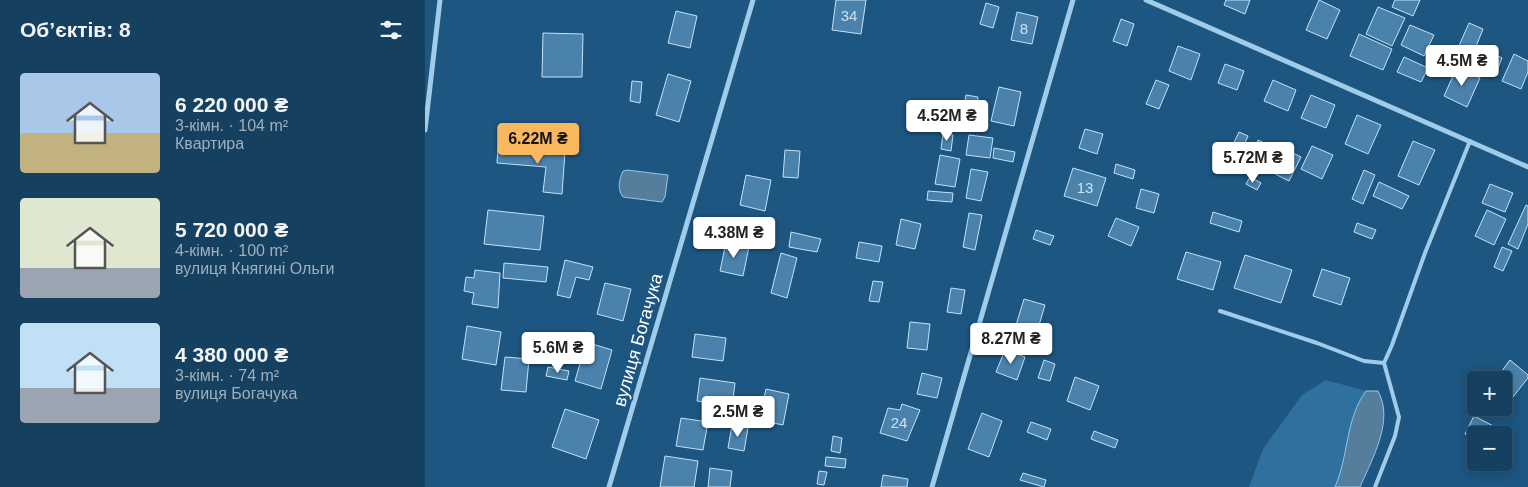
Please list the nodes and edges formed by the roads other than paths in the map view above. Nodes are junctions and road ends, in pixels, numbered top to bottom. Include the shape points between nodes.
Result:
1 (440, 0) edge
2 (753, 0) edge
3 (1073, 0) edge
4 (1145, 0) edge
5 (425, 130) edge
6 (1470, 141) junction
7 (1528, 167) edge
8 (1220, 311) dead end
9 (1384, 364) junction
10 (609, 487) edge
11 (932, 487) edge
12 (1375, 487) edge

1 - 5 street
2 - 10 street, вулиця Богачука
3 - 11 street
4 - 6 street
6 - 7 street
6 - 9 lane
8 - 9 lane via 1363,361
9 - 12 lane via 1399,417

